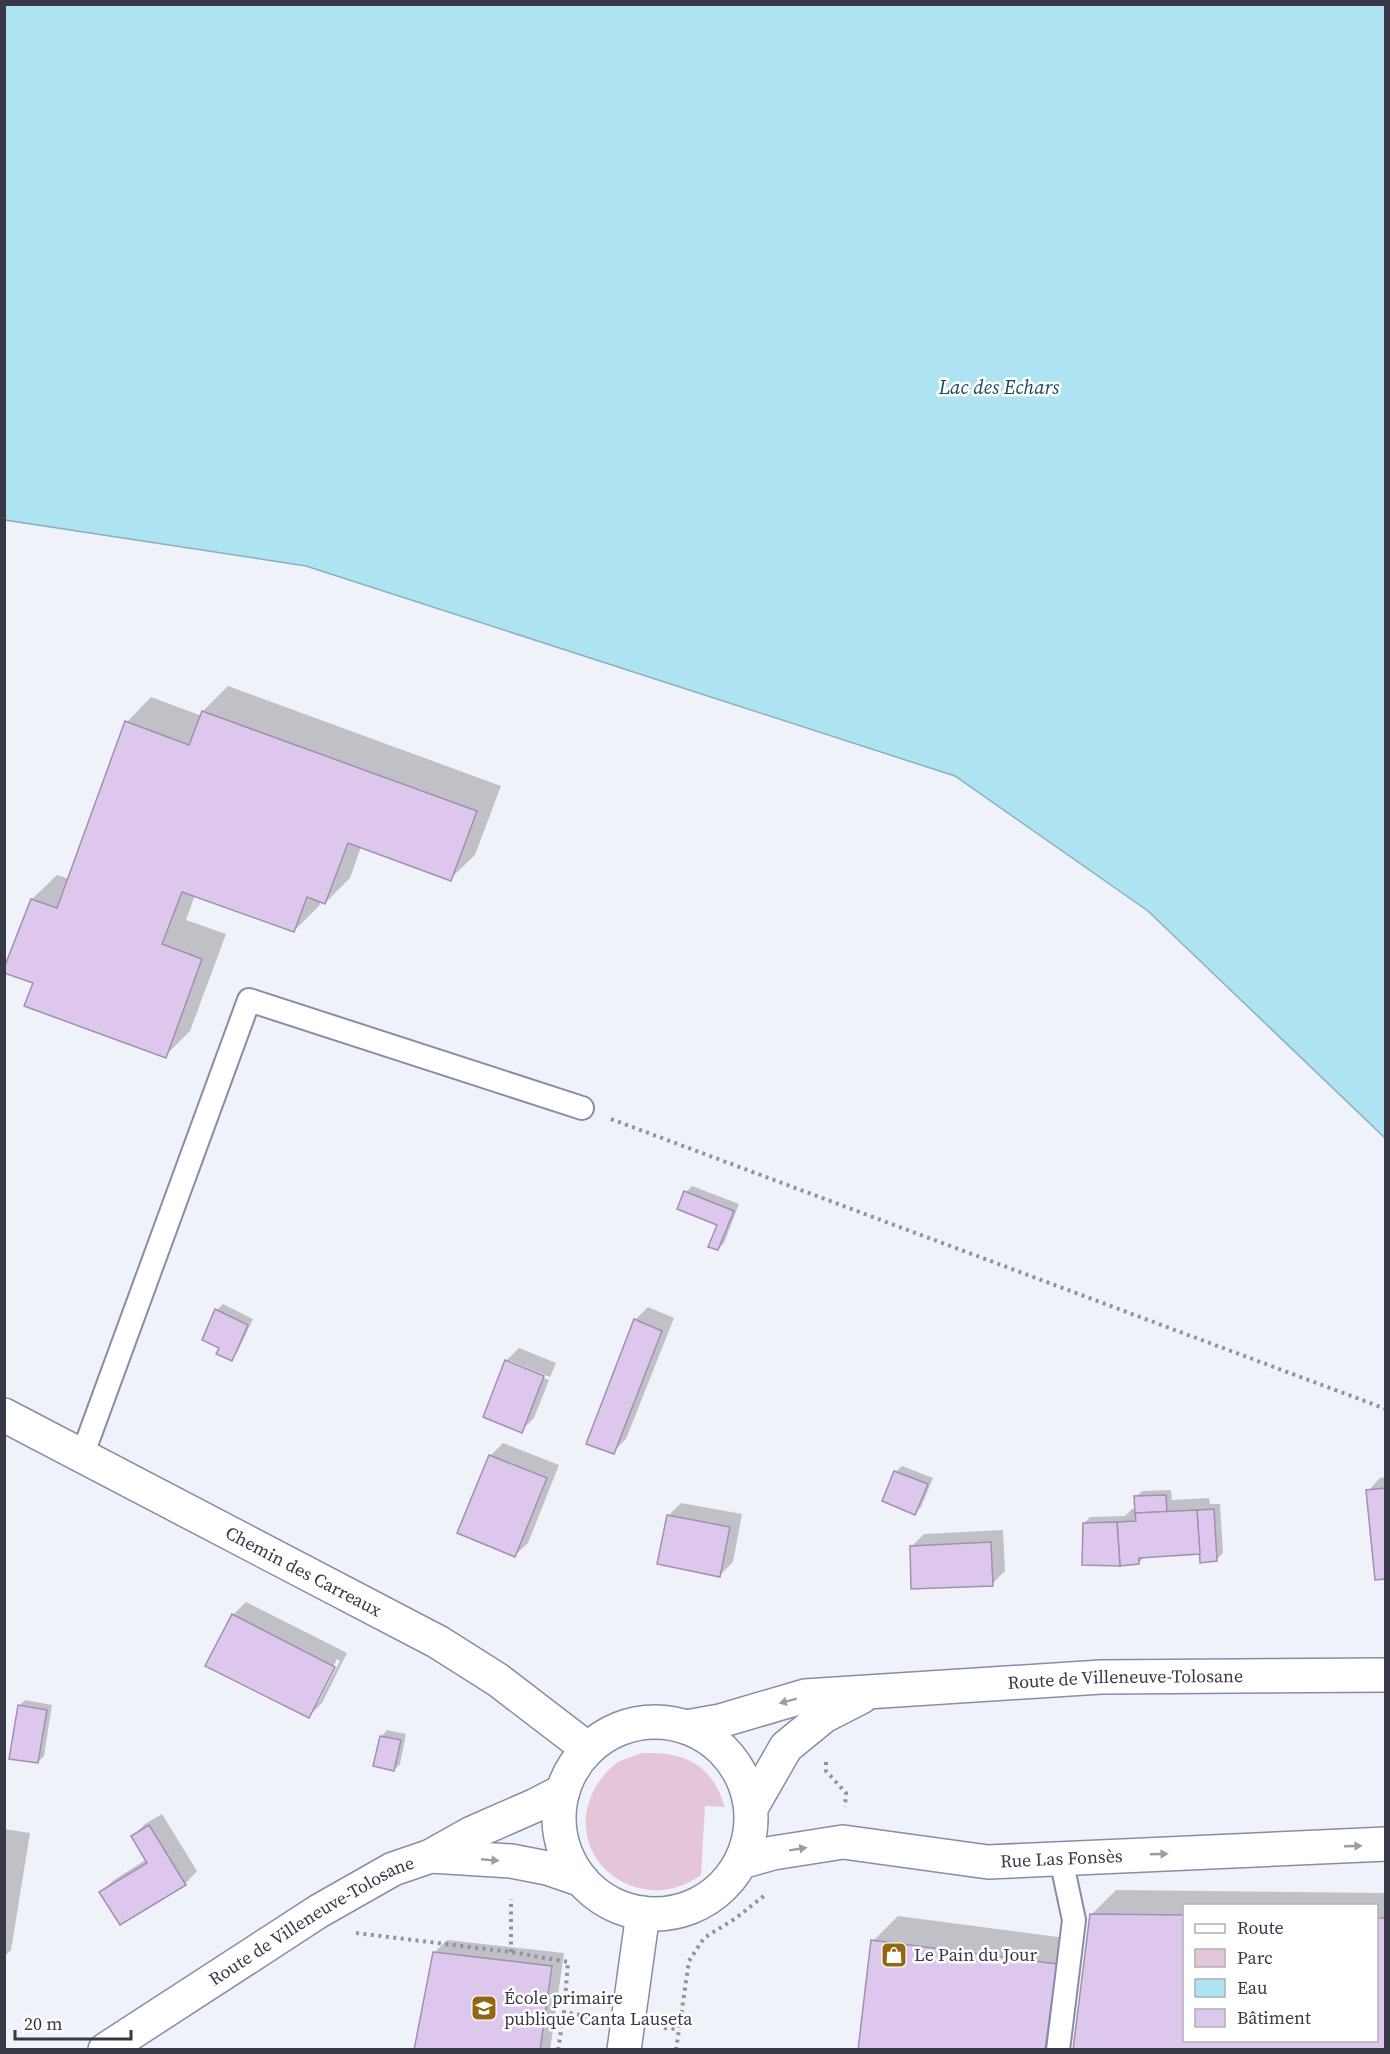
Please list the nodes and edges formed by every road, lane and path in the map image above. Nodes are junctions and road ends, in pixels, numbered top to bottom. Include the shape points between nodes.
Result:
1 (582, 1108) joint
2 (1386, 1409) edge
3 (4, 1415) edge
4 (82, 1456) junction
5 (1386, 1675) edge
6 (867, 1694) junction
7 (686, 1727) junction
8 (588, 1749) junction
9 (826, 1760) dead end
10 (563, 1791) junction
11 (751, 1808) junction
12 (843, 1842) junction
13 (1386, 1844) edge
14 (431, 1856) junction
15 (1061, 1859) junction
16 (741, 1862) junction
17 (582, 1880) junction
18 (766, 1893) dead end
19 (511, 1897) dead end
20 (643, 1913) junction
21 (349, 1932) dead end
22 (511, 1952) junction
23 (564, 2012) junction
24 (594, 2018) dead end
25 (105, 2049) edge
26 (558, 2049) edge
27 (624, 2049) edge
28 (676, 2049) edge
29 (1058, 2049) edge

1 - 2 path
1 - 4 lane via 249,1000
3 - 4 street, Chemin des Carreaux
4 - 8 street, Chemin des Carreaux via 438,1642 498,1680
5 - 6 street, Route de Villeneuve-Tolosane via 1101,1677
6 -> 7 street, Route de Villeneuve-Tolosane via 805,1696
6 - 11 street, Route de Villeneuve-Tolosane via 824,1716 786,1747
7 - 8 street via 660,1722 634,1724
7 - 11 street via 723,1750 746,1786
8 - 10 street
9 - 12 path via 825,1771 846,1793
10 - 14 street, Route de Villeneuve-Tolosane
10 - 17 street via 562,1838 569,1860
11 - 16 street via 750,1836
12 - 15 street, Rue Las Fonsès via 988,1862
16 -> 12 street, Rue Las Fonsès
15 -> 13 street, Rue Las Fonsès
14 -> 17 street, Route de Villeneuve-Tolosane via 511,1862 548,1868
14 - 25 street, Route de Villeneuve-Tolosane via 393,1869 319,1911
15 - 29 lane via 1074,1920
16 - 20 street via 710,1897 689,1908
17 - 20 street via 620,1907
18 - 28 path via 704,1938 689,1961
19 - 22 path
20 - 27 street
21 - 22 path
22 - 23 path via 568,1962
23 - 24 path
23 - 26 path

